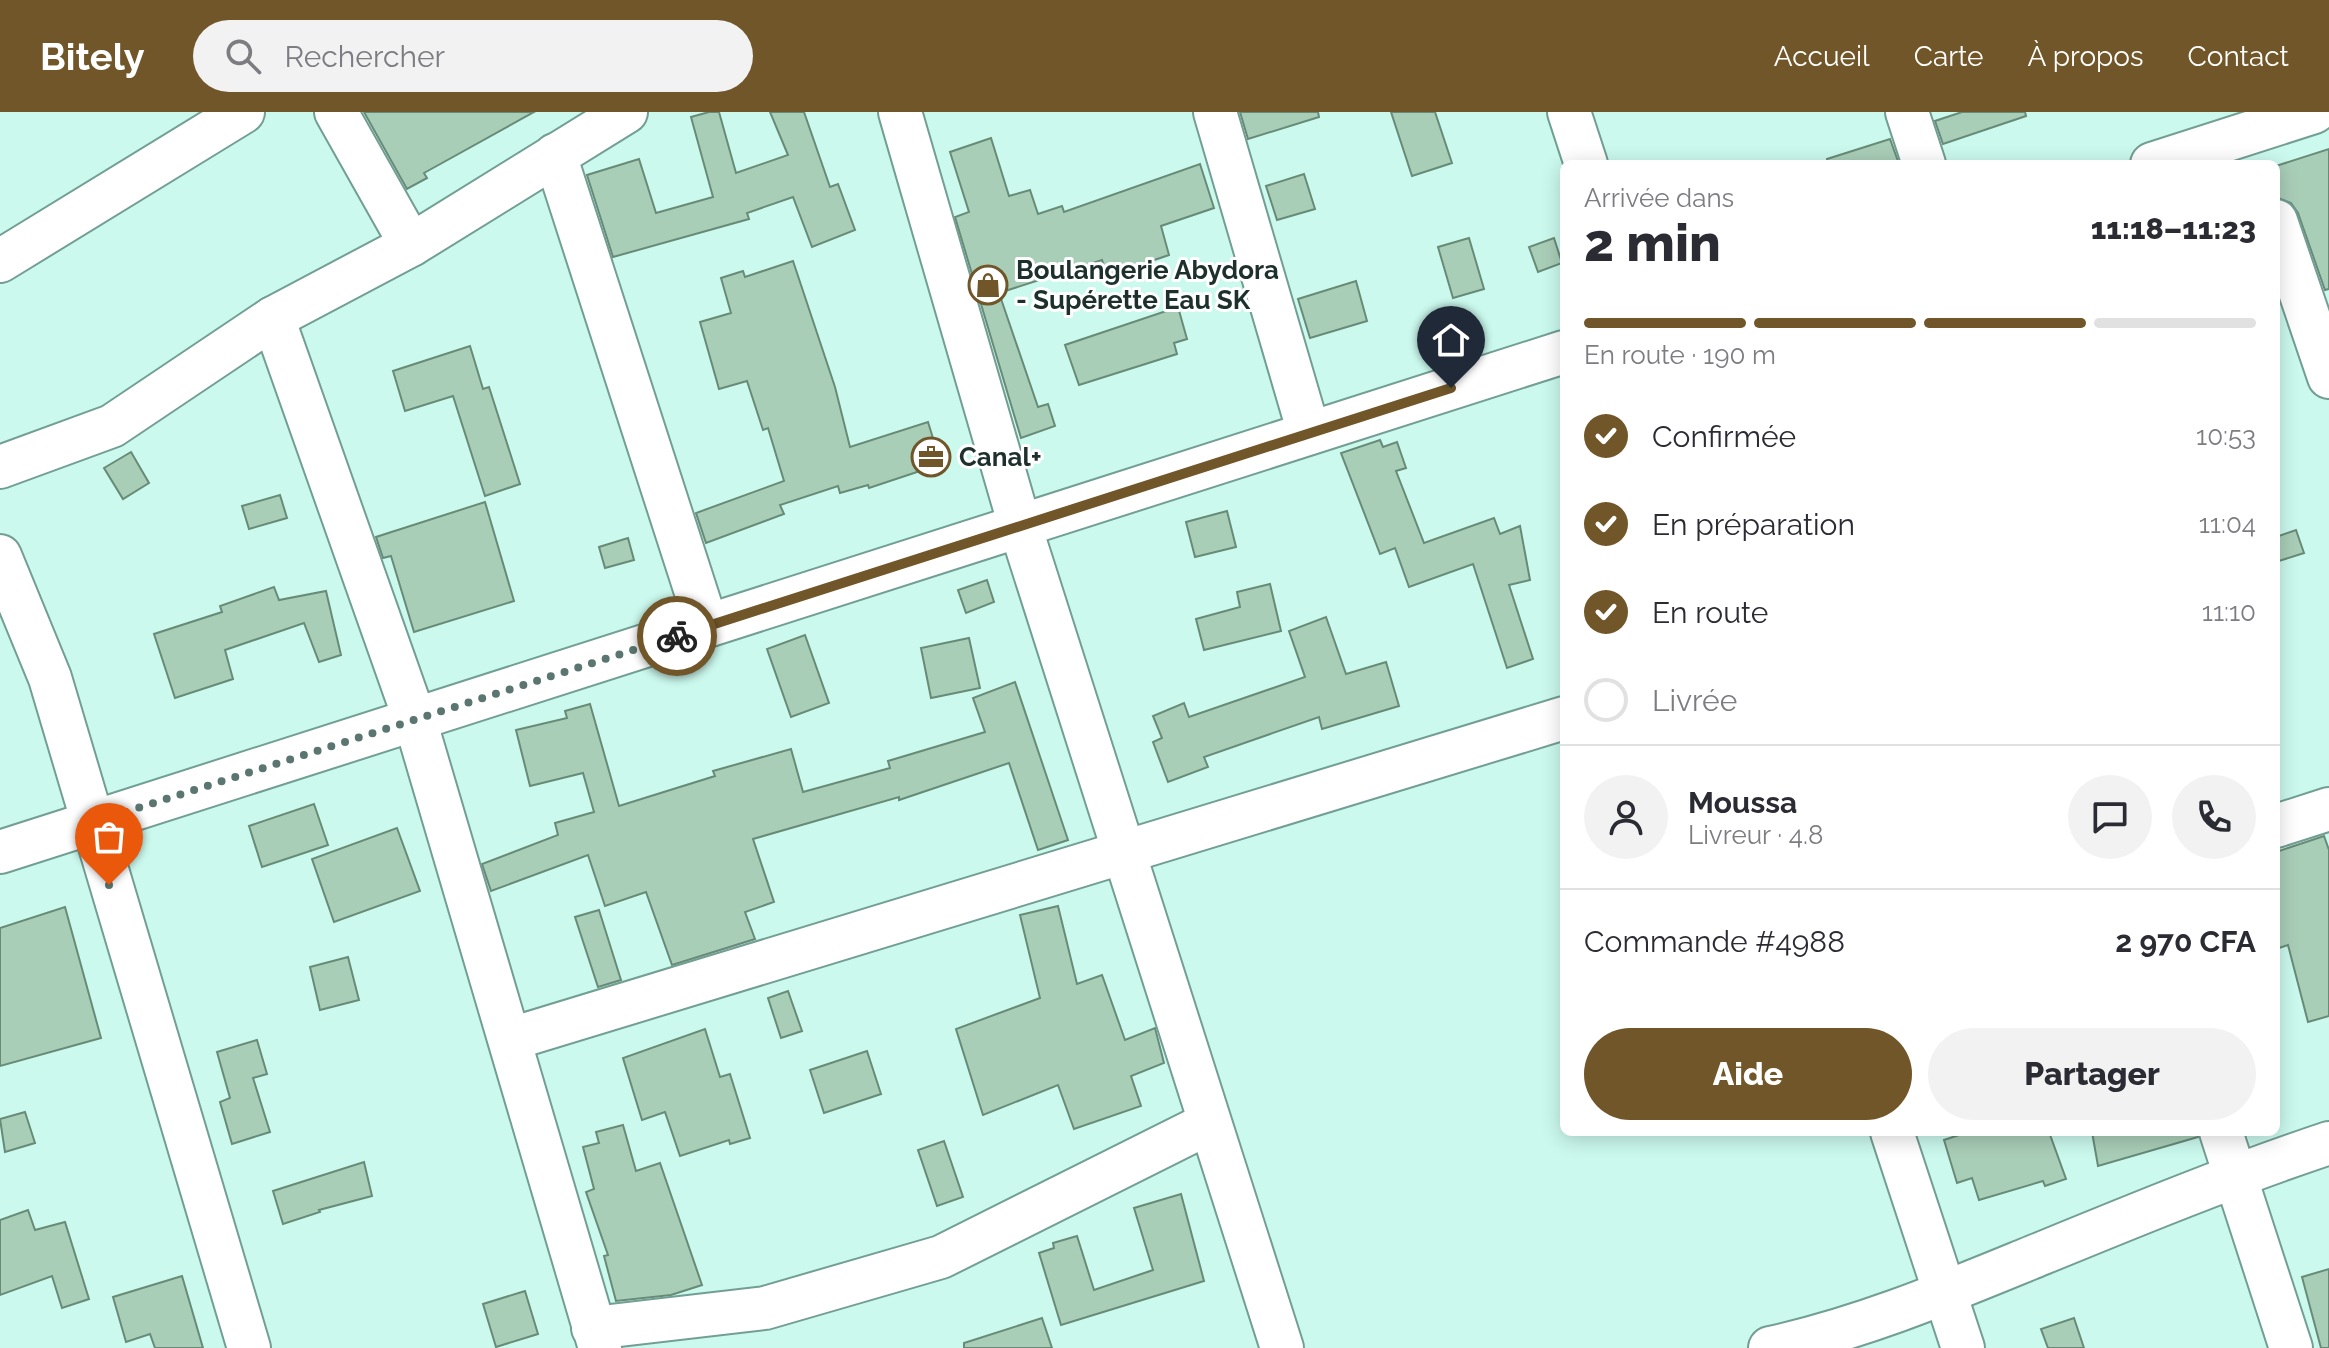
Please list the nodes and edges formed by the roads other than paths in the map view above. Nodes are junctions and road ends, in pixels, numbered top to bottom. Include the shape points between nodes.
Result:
1 (243, 112) edge
2 (336, 112) edge
3 (626, 112) edge
4 (900, 112) edge
5 (1215, 112) edge
6 (1569, 112) edge
7 (1907, 112) edge
8 (2314, 112) edge
9 (2248, 137) edge
10 (555, 155) junction
11 (1585, 160) edge
12 (1923, 160) edge
13 (2166, 160) edge
14 (2280, 233) edge
15 (411, 245) junction
16 (0, 261) edge
17 (273, 318) junction
18 (1560, 353) edge
19 (2329, 377) edge
20 (1309, 433) junction
21 (0, 467) edge
22 (1020, 526) junction
23 (0, 556) edge
24 (707, 626) junction
25 (1560, 719) edge
26 (415, 720) junction
27 (2329, 809) edge
28 (91, 823) junction
29 (2280, 825) edge
30 (1121, 851) junction
31 (0, 852) edge
32 (511, 1039) junction
33 (1209, 1123) junction
34 (1893, 1136) edge
35 (2222, 1136) edge
36 (2329, 1143) edge
37 (2236, 1174) junction
38 (1946, 1293) junction
39 (597, 1338) edge
40 (249, 1348) edge
41 (1282, 1348) edge
42 (1770, 1348) edge
43 (1963, 1348) edge
44 (2291, 1348) edge

1 - 16 street
2 - 15 street
3 - 10 street
4 - 22 street
5 - 20 street
6 - 11 street
7 - 12 street
8 - 9 street
9 - 13 street
10 - 15 street
10 - 24 street
14 - 19 street
15 - 17 street
17 - 21 street via 112,426
17 - 26 street
18 - 20 street
20 - 22 street
22 - 24 street
22 - 30 street
23 - 28 street via 50,678
24 - 26 street
25 - 30 street
26 - 28 street
26 - 32 street
27 - 29 street
28 - 31 street
28 - 40 street
30 - 32 street
30 - 33 street
32 - 39 street
33 - 39 street via 941,1257 765,1308
33 - 41 street
34 - 38 street
35 - 37 street
36 - 37 street
37 - 38 street
37 - 44 street
38 - 42 street
38 - 43 street

